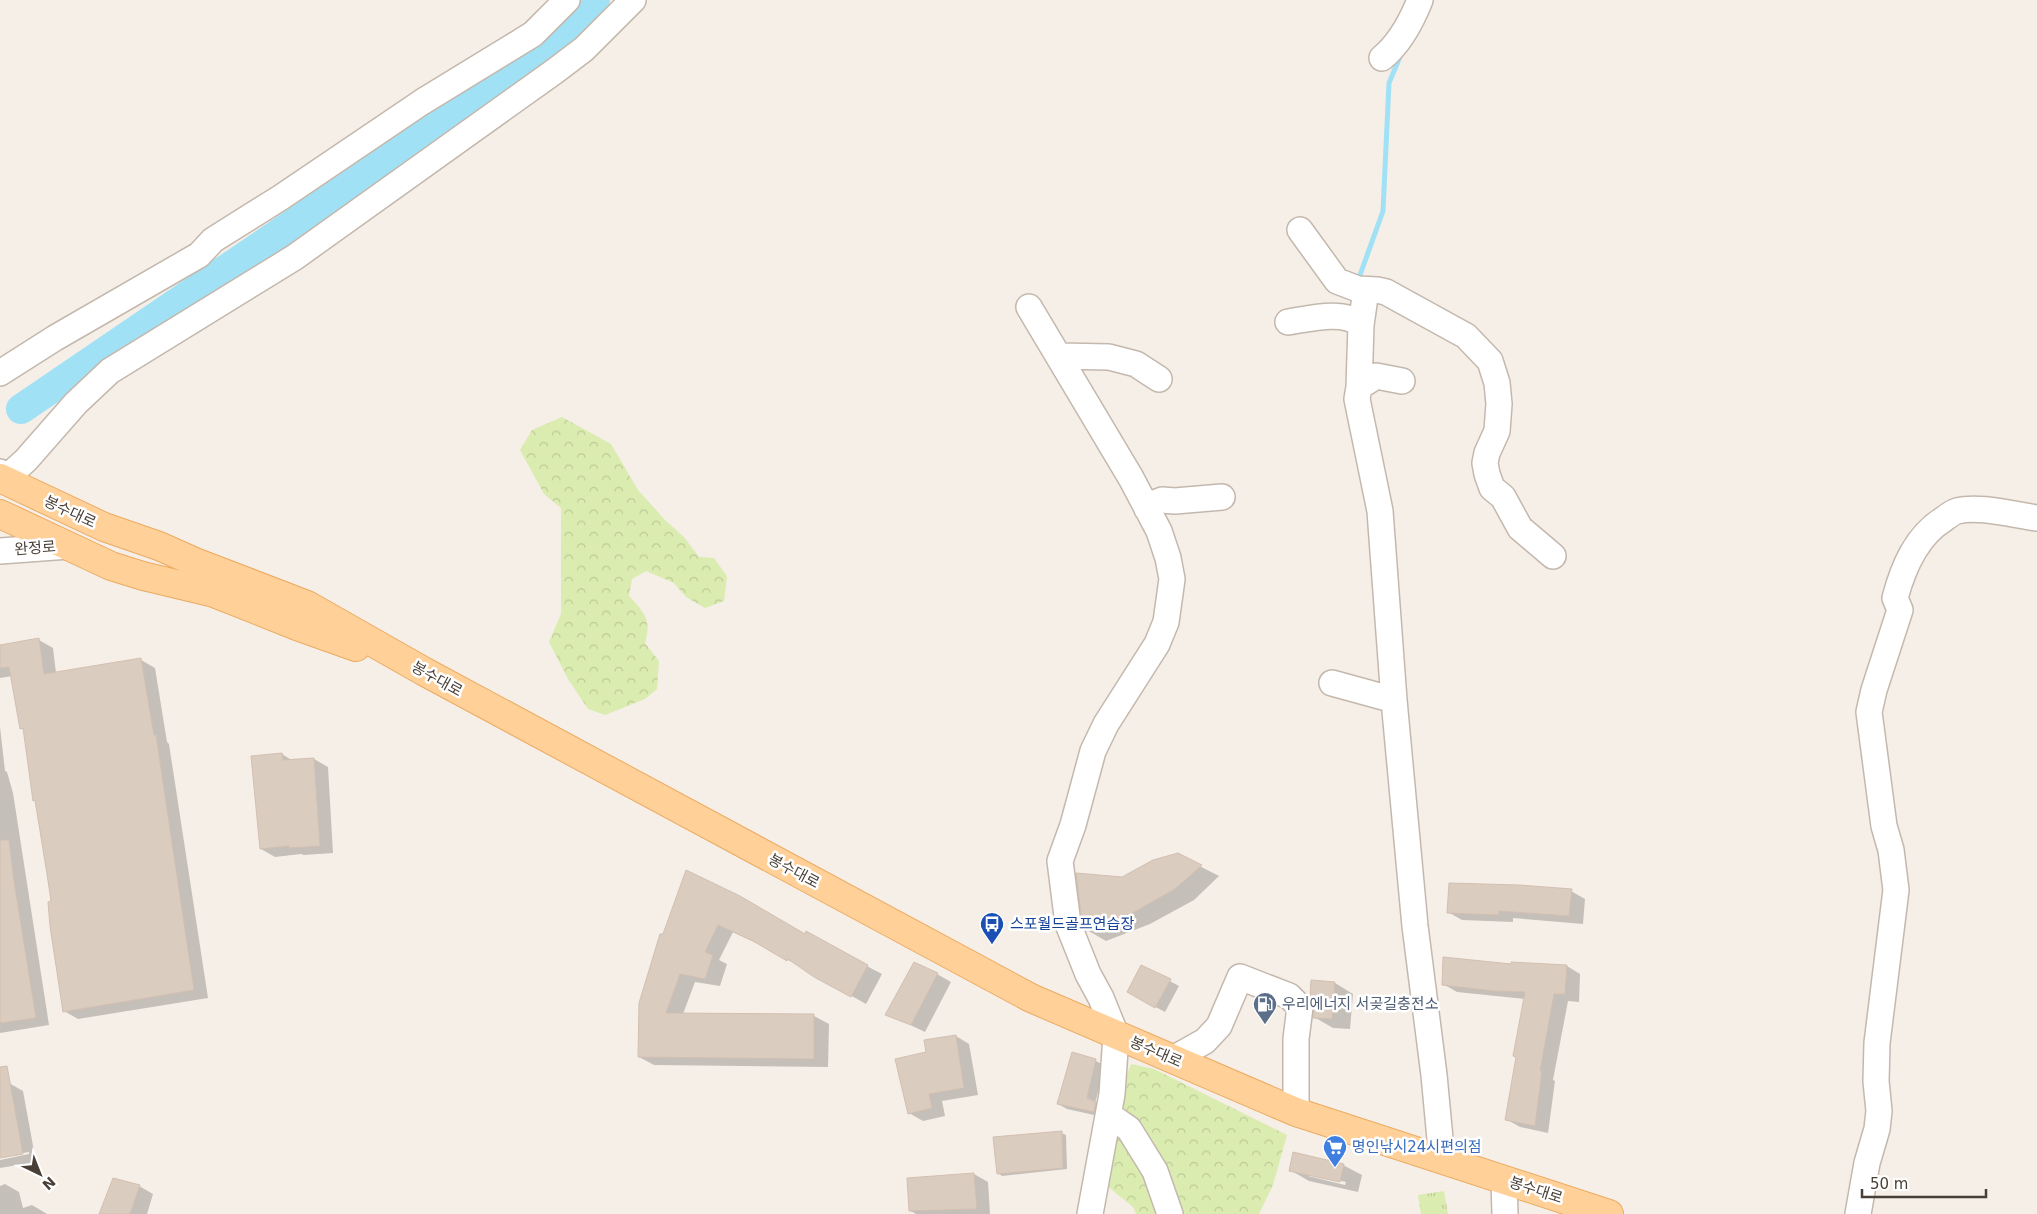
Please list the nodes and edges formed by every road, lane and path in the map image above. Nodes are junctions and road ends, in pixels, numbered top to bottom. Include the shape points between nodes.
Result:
1 (567, 0) edge
2 (633, 0) edge
3 (1420, 0) edge
4 (1382, 58) dead end
5 (1300, 230) dead end
6 (1366, 290) junction
7 (1029, 307) dead end
8 (1288, 322) dead end
9 (1361, 325) junction
10 (1059, 356) junction
11 (0, 373) edge
12 (1159, 379) dead end
13 (1402, 381) dead end
14 (1359, 387) junction
15 (1, 477) edge
16 (1222, 497) dead end
17 (1147, 509) junction
18 (0, 514) edge
19 (2037, 518) edge
20 (69, 546) junction
21 (0, 551) edge
22 (1553, 556) dead end
23 (195, 562) junction
24 (425, 672) junction
25 (1332, 683) dead end
26 (1394, 700) junction
27 (1116, 1035) junction
28 (1173, 1059) junction
29 (1296, 1112) junction
30 (1109, 1116) junction
31 (1442, 1160) junction
32 (1504, 1180) junction
33 (1090, 1214) edge
34 (1170, 1214) edge
35 (1505, 1214) edge
36 (1610, 1214) edge
37 (1858, 1214) edge

1 - 11 street via 533,34 213,240 199,255
2 - 15 street via 584,49 554,72 303,251 110,371 76,403 26,460
3 - 4 street via 1407,26
5 - 6 street via 1337,281
6 - 9 street
6 - 22 street via 1386,292 1466,336 1490,361 1499,404 1496,431 1485,463 1487,474 1492,488 1503,497 1520,528
7 - 10 street
8 - 9 street via 1328,316 1349,319
9 - 14 street
10 - 12 street via 1109,357 1136,364
10 - 17 street
13 - 14 street via 1376,376
14 - 26 street via 1357,399 1380,511
15 - 23 main road, 봉수대로 via 79,517
16 - 17 street via 1162,500
17 - 27 street via 1159,530 1172,579 1166,622 1157,644 1106,724 1093,751 1060,861 1068,924
18 - 20 main road, 봉수대로
19 - 37 street via 1975,510 1956,511 1936,523 1915,546 1895,598 1900,610 1869,712 1896,890 1877,1043 1877,1129
20 - 21 street, 완정로
20 - 23 main road via 118,548
20 - 24 main road, 봉수대로 via 111,566 214,592
23 - 24 main road, 봉수대로 via 307,605
24 - 27 main road, 봉수대로 via 1031,998
25 - 26 street
26 - 31 street via 1415,926
27 - 28 main road, 봉수대로
27 - 30 street
28 - 29 main road, 봉수대로
28 - 29 street via 1205,1042 1219,1026 1240,977 1289,996 1300,1007 1296,1039
29 - 31 main road, 봉수대로
30 - 33 street
30 - 34 street via 1129,1129 1134,1137 1155,1171
31 - 32 main road, 봉수대로
32 - 35 street
32 - 36 main road, 봉수대로

